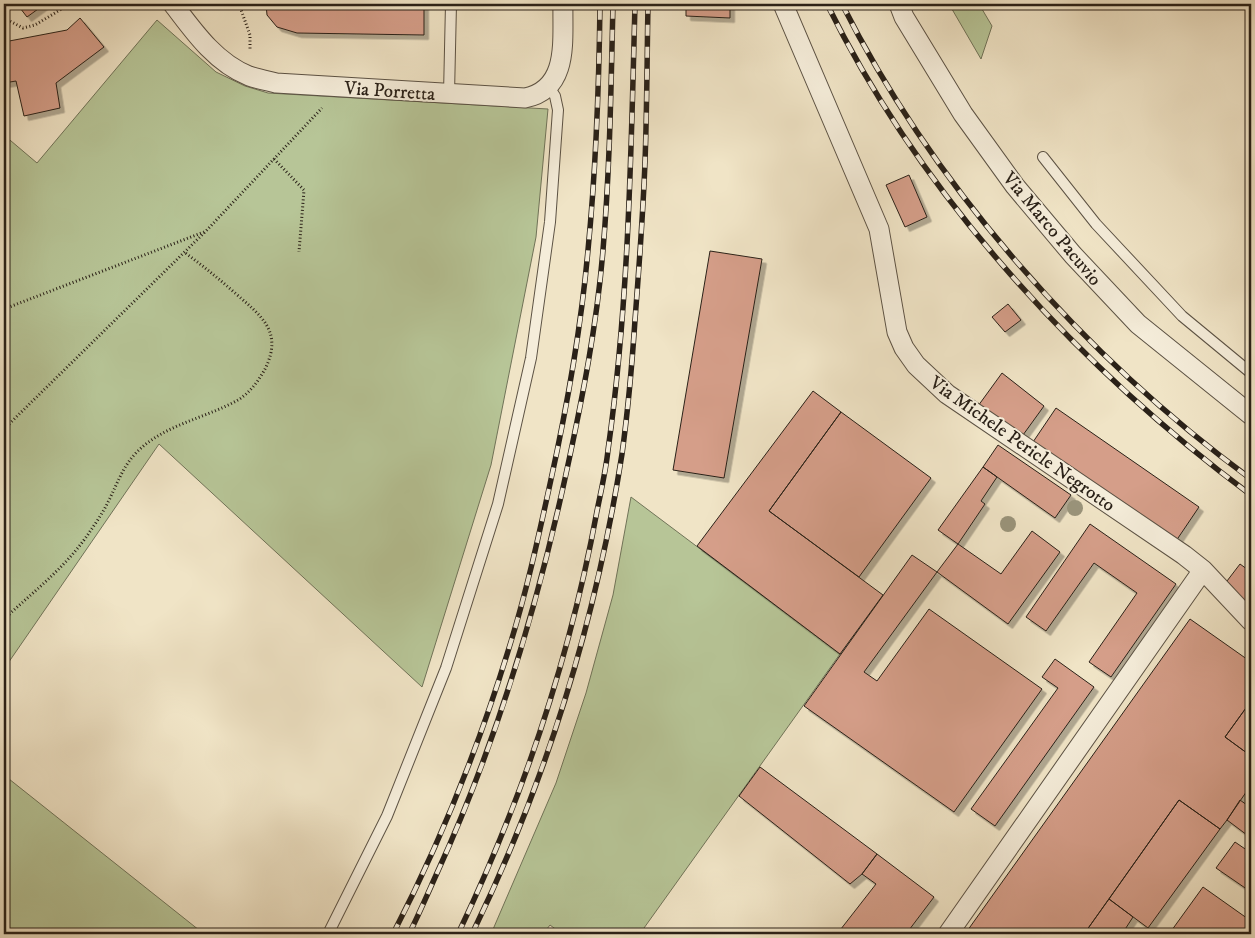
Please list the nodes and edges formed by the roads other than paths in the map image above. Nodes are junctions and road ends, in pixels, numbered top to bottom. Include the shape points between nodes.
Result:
1 (173, 4) edge
2 (450, 4) edge
3 (563, 4) edge
4 (783, 4) edge
5 (898, 4) edge
6 (549, 87) junction
7 (449, 94) junction
8 (1043, 157) dead end
9 (1251, 373) edge
10 (1251, 415) edge
11 (1203, 570) junction
12 (1251, 621) edge
13 (328, 934) edge
14 (948, 934) edge

1 - 7 street, Via Porretta via 198,37 224,62 249,76 276,83
2 - 7 lane
3 - 6 street via 562,58
4 - 11 street, Via Michele Pericle Negrotto via 879,229 897,332 916,365 947,394
5 - 10 street, Via Marco Pacuvio via 963,114 1015,186 1073,255 1138,324
6 - 7 street, Via Porretta via 537,96 525,98
6 - 13 lane via 558,110 550,222 531,358 498,504 446,668 387,816
8 - 9 lane via 1096,224 1182,316
11 - 12 street, Via Michele Pericle Negrotto
11 - 14 street

